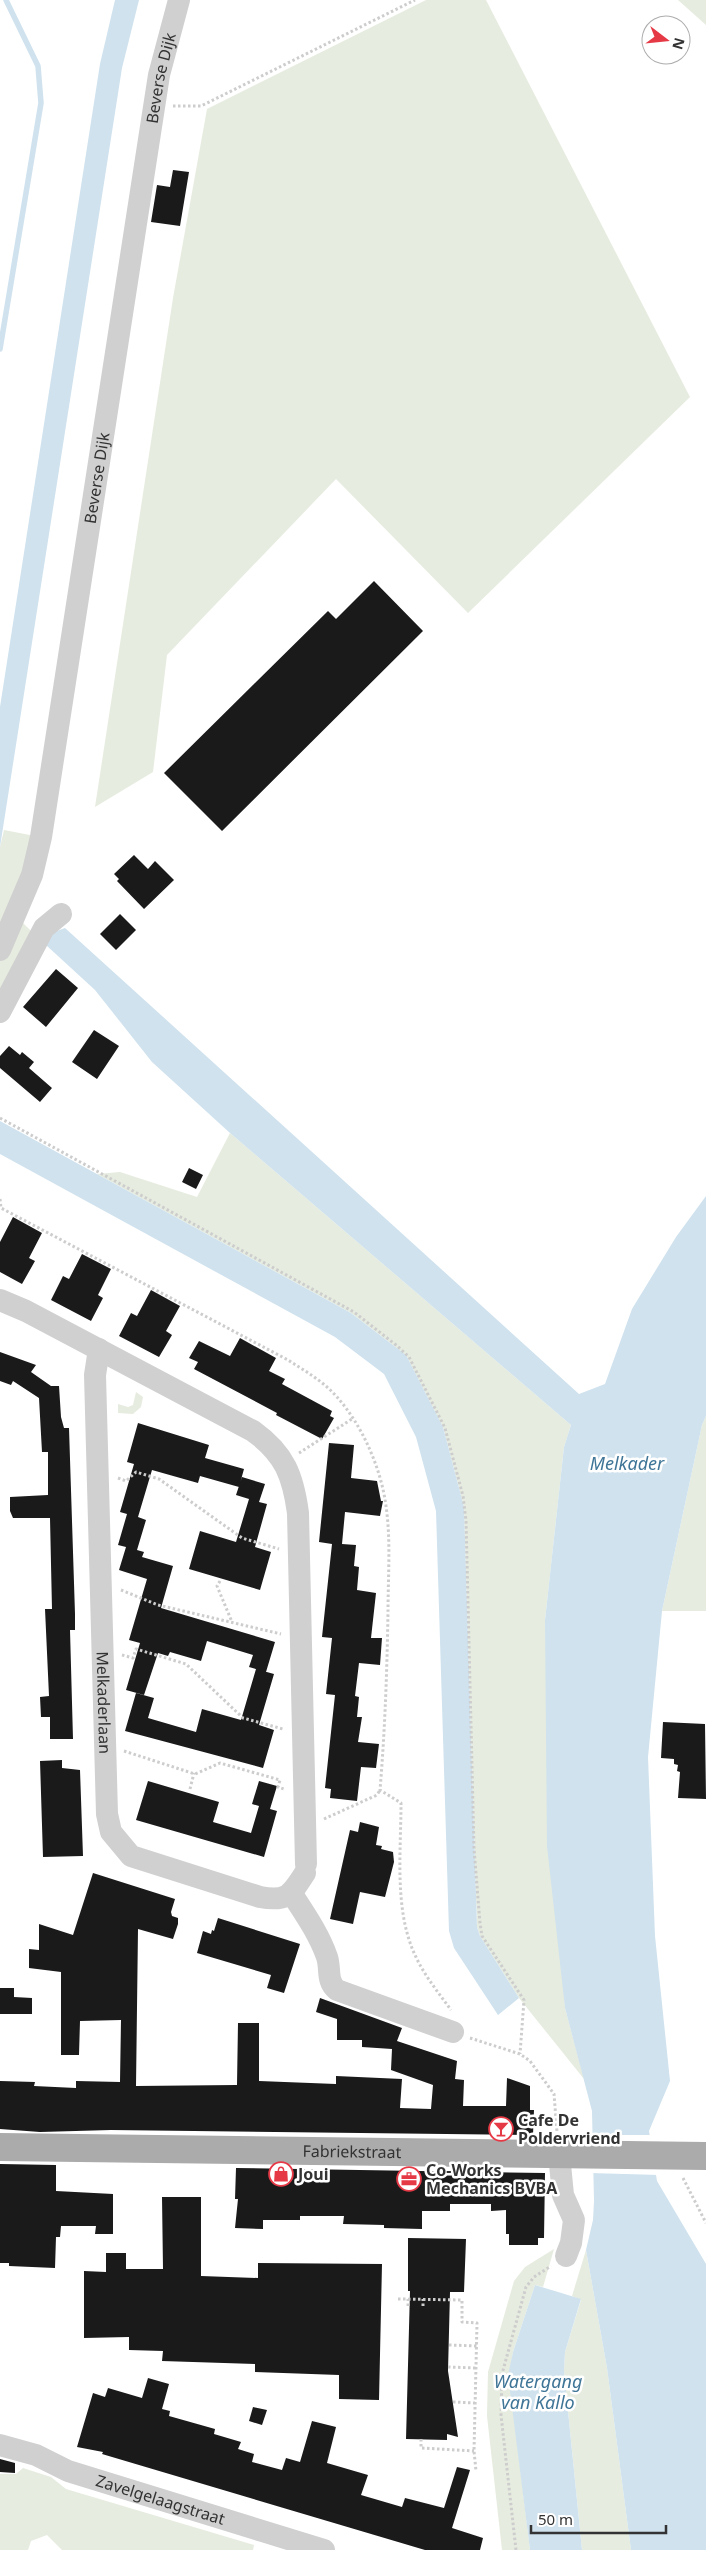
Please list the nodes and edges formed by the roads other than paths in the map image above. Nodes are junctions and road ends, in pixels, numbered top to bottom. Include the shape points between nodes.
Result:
1 (179, 0) edge
2 (61, 914) dead end
3 (0, 950) edge
4 (0, 1012) edge
5 (0, 1300) edge
6 (99, 1349) junction
7 (292, 1894) junction
8 (453, 2032) road end
9 (0, 2147) edge
10 (564, 2154) junction
11 (706, 2156) edge
12 (566, 2256) road end
13 (0, 2445) edge
14 (270, 2542) edge
15 (324, 2550) edge

1 - 3 street, Beverse Dijk via 168,34 154,106 41,837 32,875
2 - 4 street via 44,928
5 - 6 street
6 - 7 street via 254,1431 270,1443 284,1463 294,1490 298,1514 306,1828 305,1869
6 - 7 street, Melkaderlaan via 95,1375 111,1832 131,1856 152,1864 273,1900
7 - 8 street via 328,1959 333,1987
9 - 10 main road, Fabriekstraat
10 - 11 main road, Fabriekstraat
10 - 12 street via 563,2195 574,2220
13 - 14 street, Zavelgelaagstraat via 36,2455 68,2471
14 - 15 street, Zavelgelaagstraat

